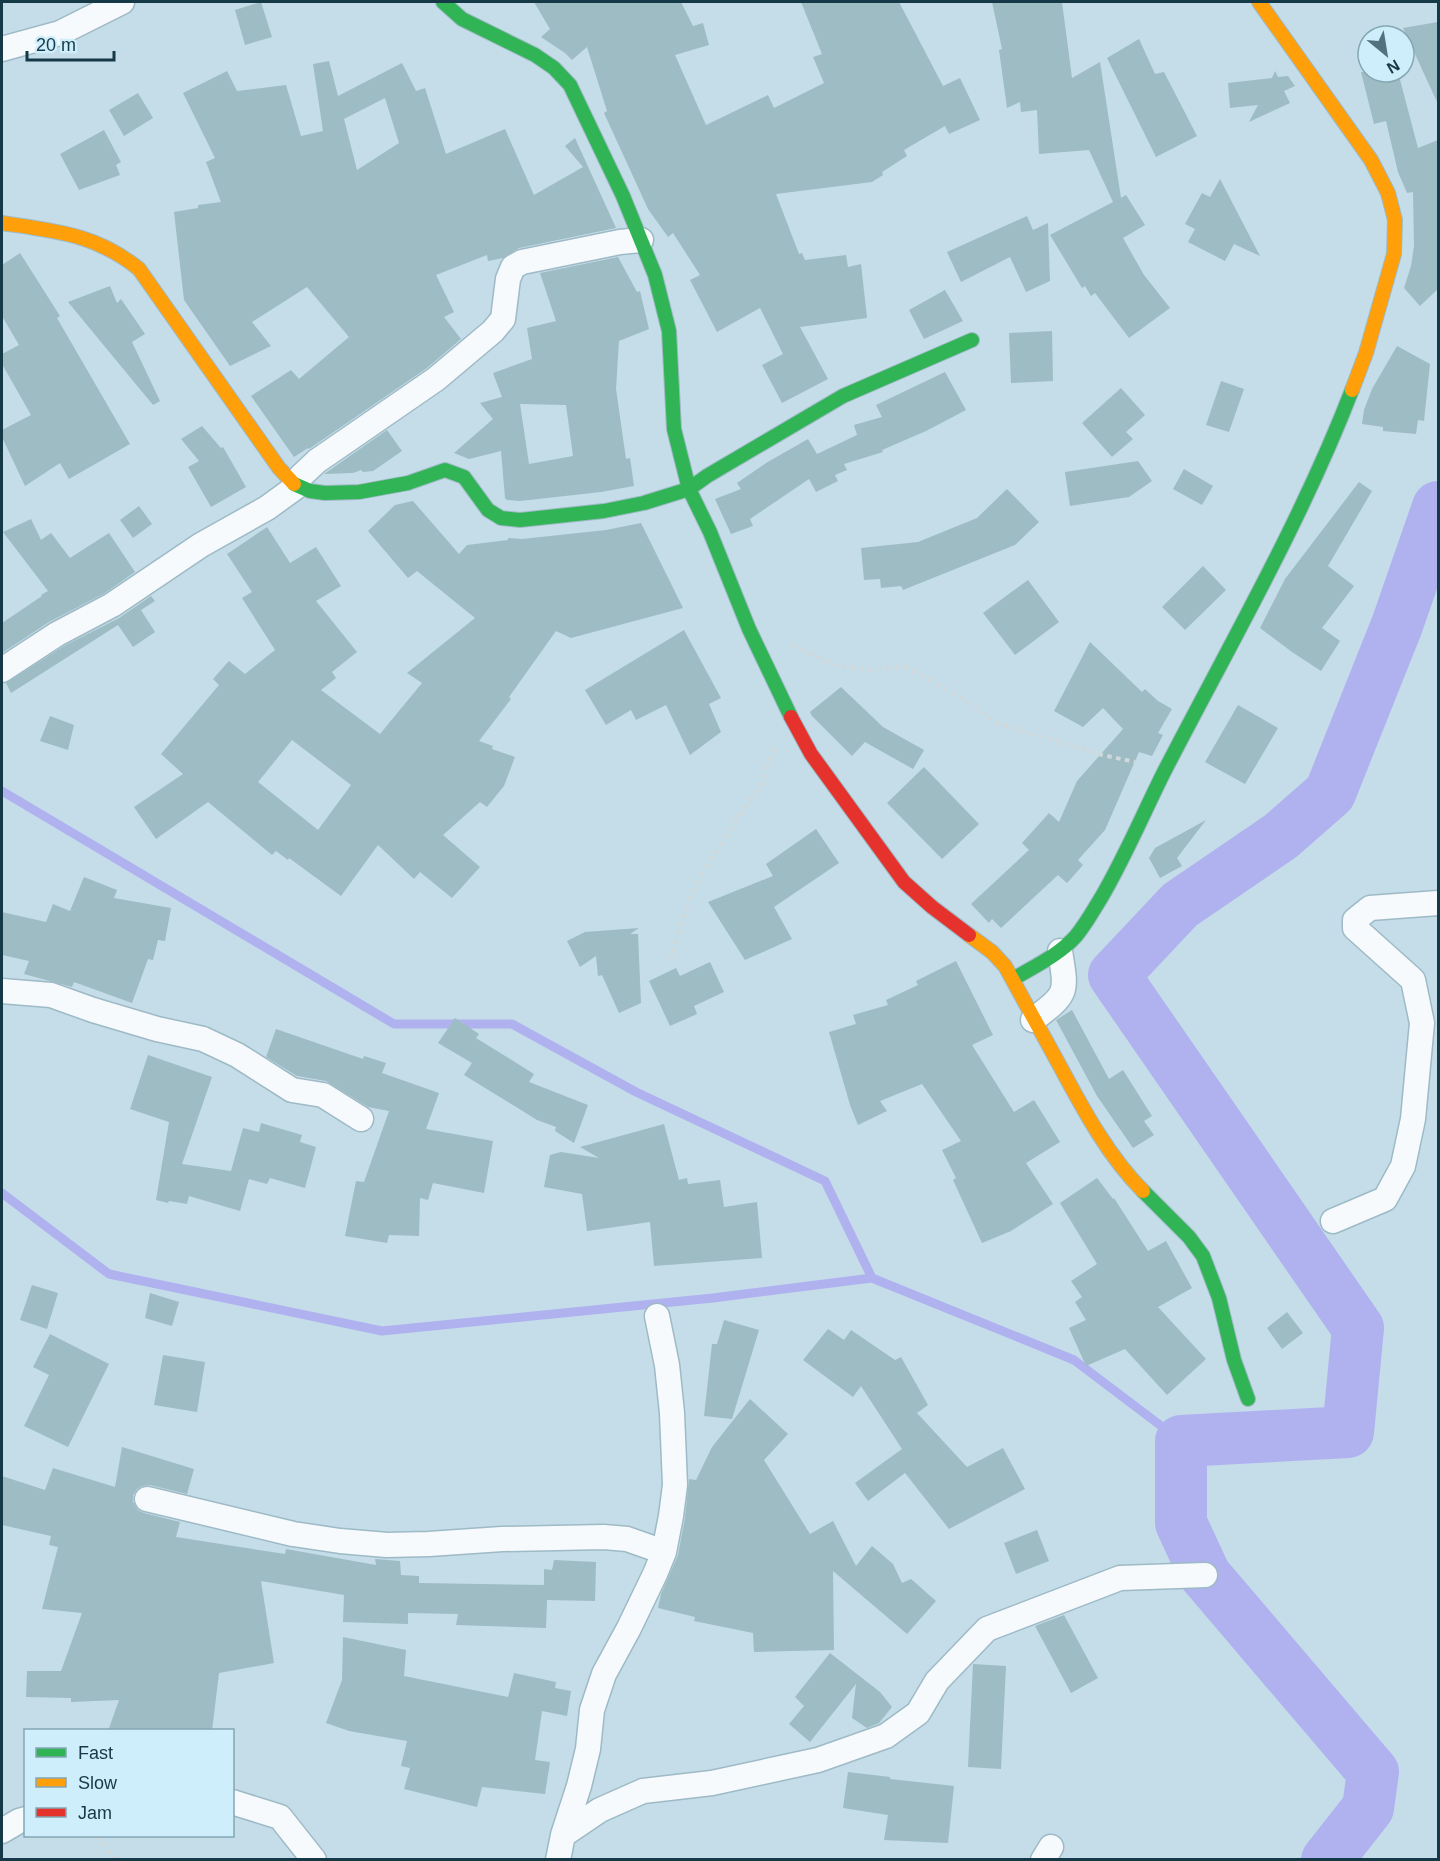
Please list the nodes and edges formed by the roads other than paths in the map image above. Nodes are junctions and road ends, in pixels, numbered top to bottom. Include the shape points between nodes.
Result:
1 (122, 2) edge
2 (443, 2) edge
3 (1259, 2) edge
4 (2, 49) edge
5 (2, 223) edge
6 (641, 240) junction
7 (972, 340) dead end
8 (296, 487) junction
9 (689, 489) junction
10 (2, 670) edge
11 (1438, 903) edge
12 (1060, 951) junction
13 (1013, 979) junction
14 (2, 991) edge
15 (1033, 1020) junction
16 (361, 1119) dead end
17 (1333, 1221) dead end
18 (657, 1316) dead end
19 (1248, 1399) dead end
20 (147, 1499) dead end
21 (664, 1552) junction
22 (1205, 1575) dead end
23 (234, 1803) edge
24 (24, 1820) edge
25 (2, 1831) edge
26 (563, 1835) junction
27 (314, 1860) edge
28 (558, 1860) edge

1 - 4 street via 60,33
2 - 6 street via 462,19 535,55 570,85
3 - 12 street via 1371,160 1388,193 1395,220 1394,254 1366,353 1337,428 1282,545 1108,886 1086,923
5 - 8 street via 81,237 112,248 129,260
6 - 8 street via 522,262 513,267 502,320 493,331 436,379 317,461 301,476
6 - 9 street via 655,275 669,331 674,429
7 - 9 street via 843,396
8 - 9 street via 315,492 393,488 446,470 464,477 488,510 501,518 520,519 604,511
8 - 10 street
9 - 13 street via 749,628 811,754 904,882 992,952
11 - 17 street via 1370,908 1355,920 1355,928 1413,980 1422,1023 1413,1119 1404,1166 1385,1199
12 - 13 street
12 - 15 street via 1063,994
13 - 15 street
14 - 16 street via 51,995 157,1029 203,1039 237,1055 292,1090 323,1095
15 - 19 street via 1103,1140 1135,1183 1203,1256
18 - 21 street via 667,1365 674,1445 675,1485
20 - 21 street via 293,1534 340,1541 387,1545 604,1537 627,1539
21 - 26 street via 647,1594 604,1674 592,1710 579,1786
22 - 26 street via 1120,1578 987,1629 937,1681 918,1713 886,1736 818,1760 712,1783 643,1791 600,1810
23 - 27 street via 280,1817
24 - 25 street
26 - 28 street

